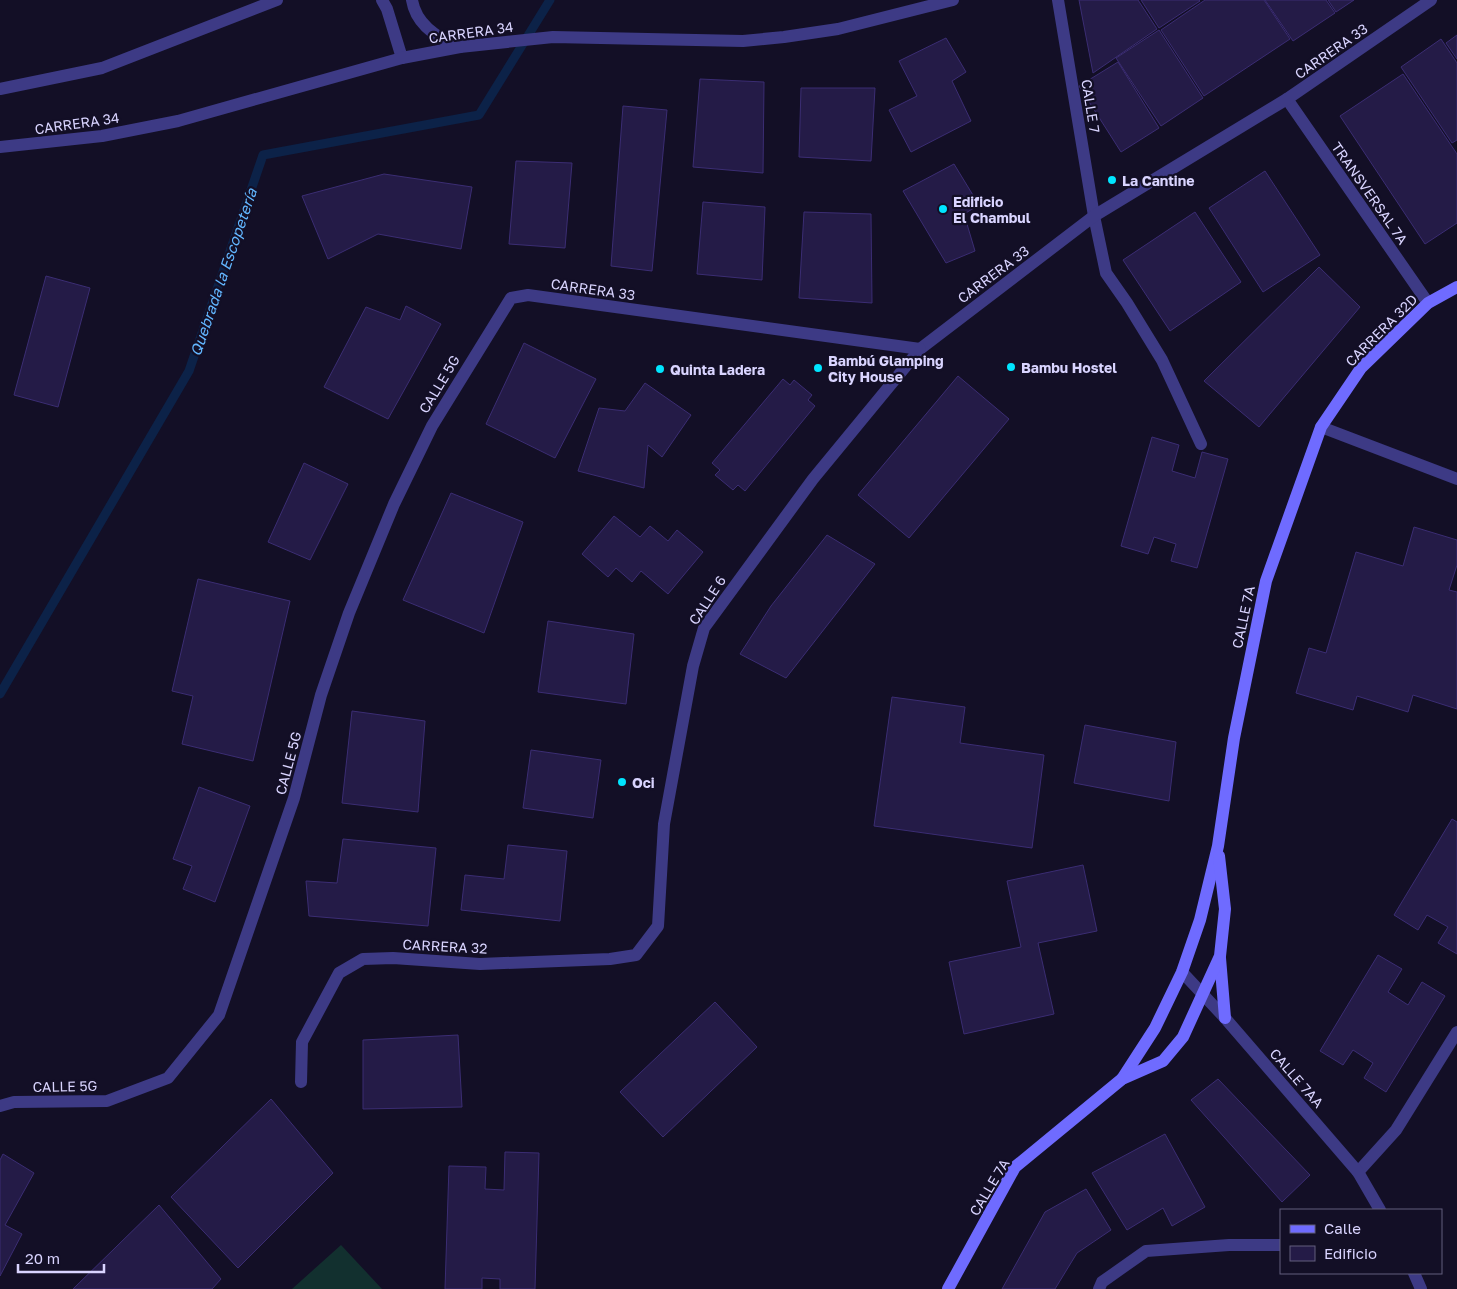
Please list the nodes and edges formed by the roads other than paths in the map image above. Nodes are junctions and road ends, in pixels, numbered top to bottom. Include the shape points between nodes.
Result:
1 (277, 0) edge
2 (382, 0) edge
3 (412, 0) edge
4 (953, 0) edge
5 (1058, 0) edge
6 (1430, 0) edge
7 (460, 47) junction
8 (402, 58) junction
9 (0, 89) edge
10 (1287, 99) junction
11 (0, 147) edge
12 (1094, 216) junction
13 (1457, 288) edge
14 (512, 298) joint
15 (1428, 303) junction
16 (920, 349) junction
17 (1337, 405) joint
18 (1321, 427) junction
19 (1201, 444) dead end
20 (1457, 479) edge
21 (1218, 846) junction
22 (658, 926) joint
23 (1220, 956) junction
24 (1182, 972) junction
25 (1203, 995) junction
26 (1225, 1018) junction
27 (1457, 1032) edge
28 (1122, 1079) junction
29 (301, 1082) dead end
30 (0, 1106) edge
31 (1358, 1172) junction
32 (1379, 1209) edge
33 (1280, 1245) edge
34 (1414, 1274) edge
35 (948, 1289) edge
36 (1099, 1289) edge
37 (1421, 1289) edge

1 - 9 street via 102,68
2 - 8 street
3 - 7 street via 423,24 440,39
4 - 7 street, CARRERA 34 via 838,29 743,41 553,37
5 - 12 street, CALLE 7
6 - 10 street, CARRERA 33
7 - 8 street, CARRERA 34
8 - 11 street, CARRERA 34 via 178,121 102,136
10 - 12 street, CARRERA 33
10 - 15 street, TRANSVERSAL 7A
12 - 16 street, CARRERA 33
12 - 19 street, CALLE 7 via 1106,273 1162,360
13 - 15 main road, CARRERA 32D
14 - 16 street, CARRERA 33 via 528,295
14 - 30 street, CALLE 5G via 432,426 394,504 360,586 321,695 294,798 219,1015 168,1078 107,1101 14,1102
15 - 17 main road, CARRERA 32D via 1361,368
16 - 22 street, CALLE 6 via 813,479 704,628 693,666 664,824
17 - 18 main road, CALLE 7A
18 - 20 street
18 - 21 main road, CALLE 7A via 1266,580 1234,738
21 - 23 main road, CALLE 7A via 1225,909
21 - 24 main road, CALLE 7A via 1200,920
22 - 29 street, CARRERA 32 via 636,955 610,959 480,964 393,958 363,960 339,973 302,1042
23 - 25 main road, CALLE 7A
23 - 26 main road
24 - 25 street, CALLE 7AA
24 - 28 main road, CALLE 7A via 1155,1028
25 - 26 street, CALLE 7AA
25 - 28 main road, CALLE 7A via 1184,1037 1163,1061
26 - 31 street, CALLE 7AA
27 - 31 street via 1396,1130
28 - 35 main road, CALLE 7A via 1015,1168
31 - 32 street, CALLE 7AA
33 - 36 street via 1146,1251 1102,1282
34 - 37 street

